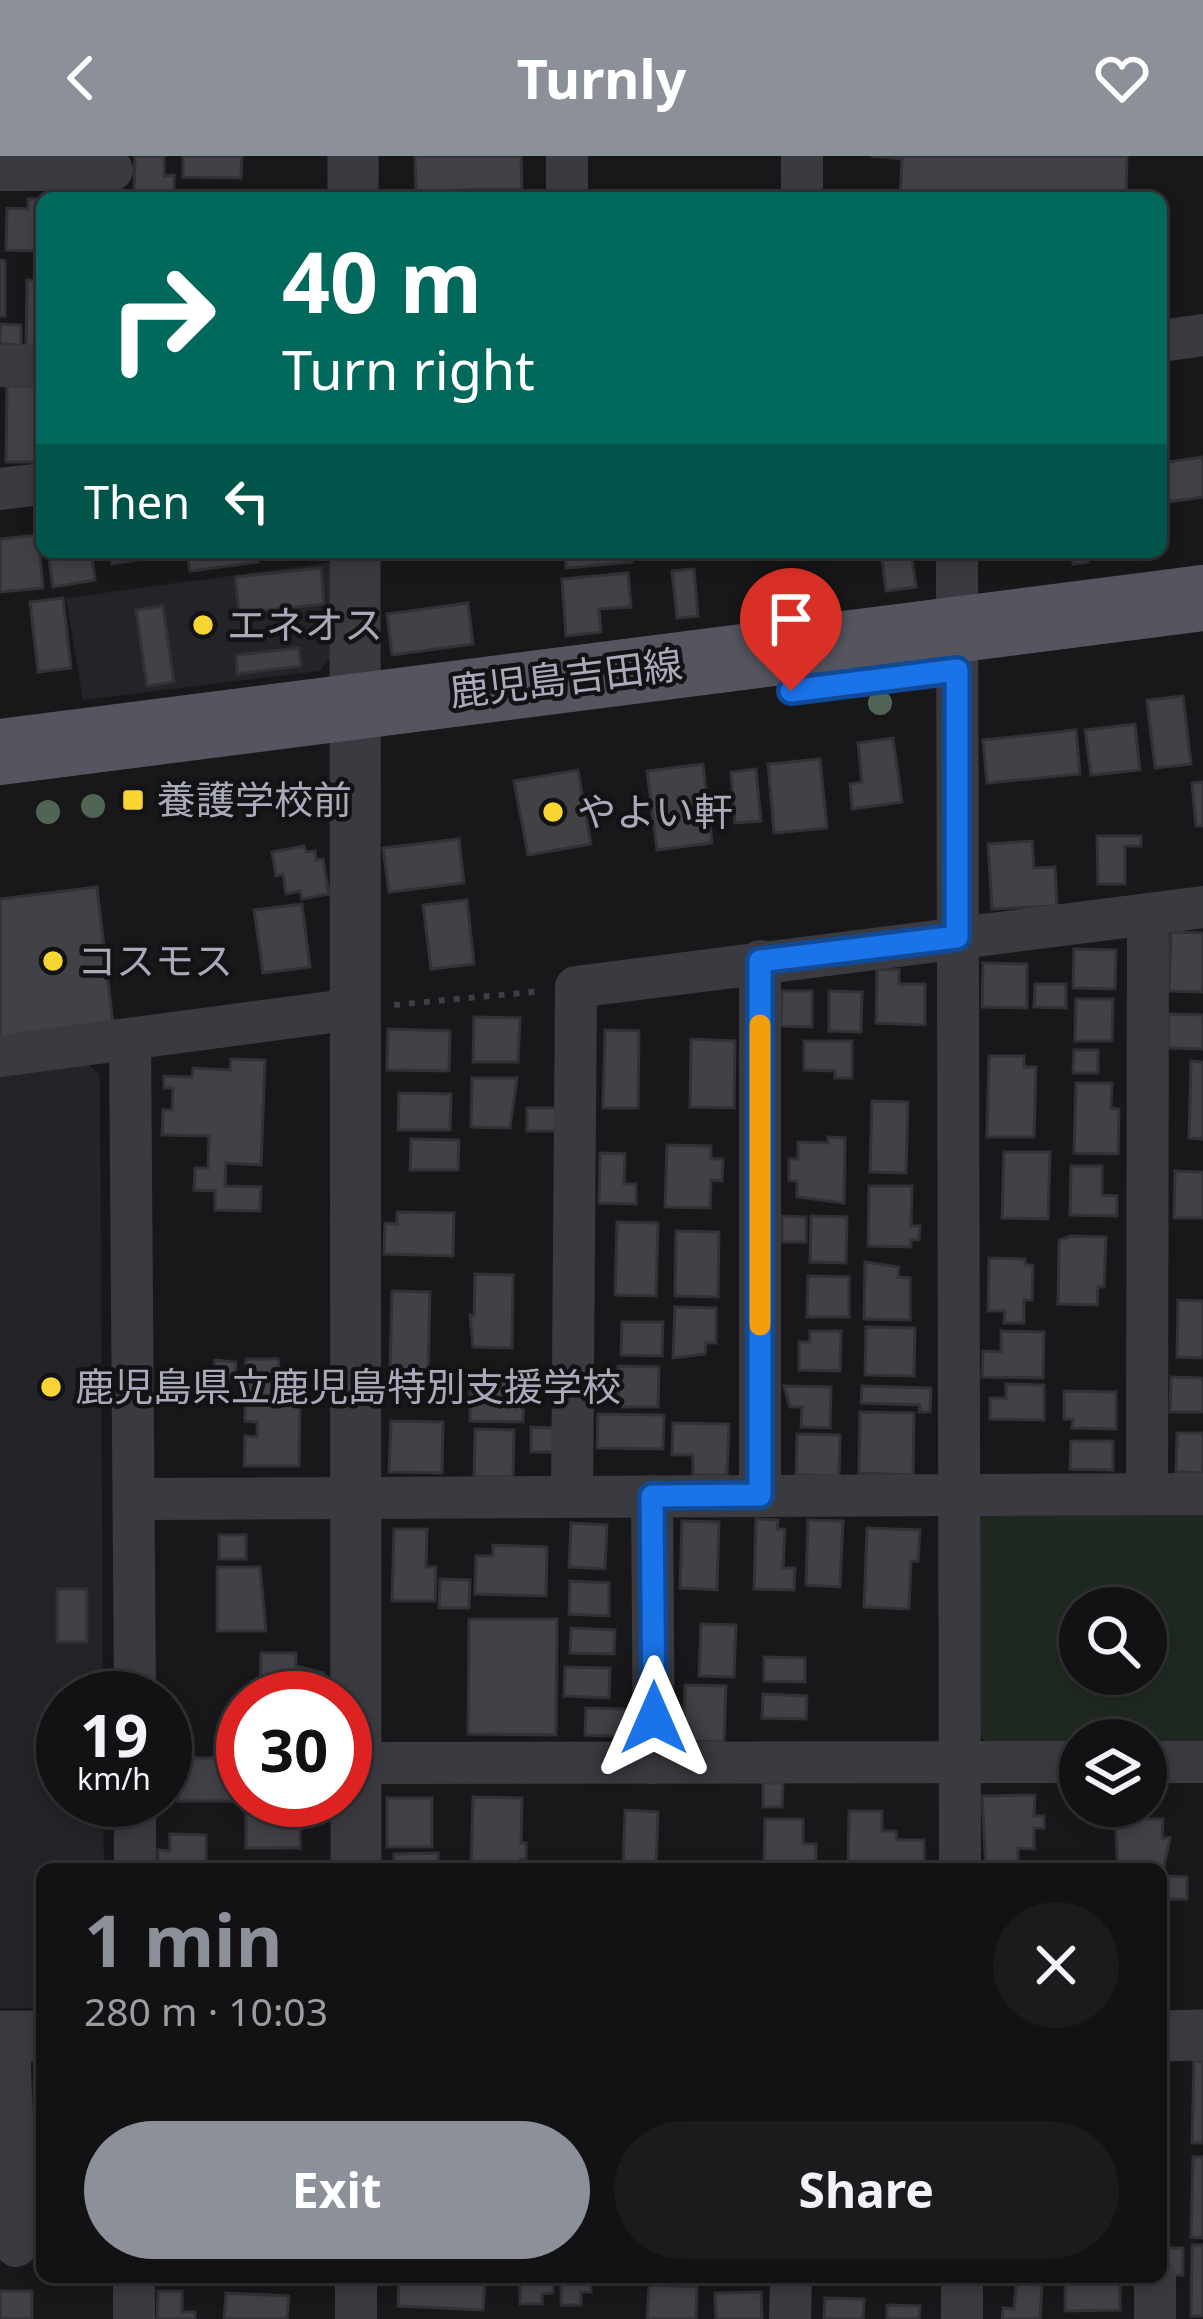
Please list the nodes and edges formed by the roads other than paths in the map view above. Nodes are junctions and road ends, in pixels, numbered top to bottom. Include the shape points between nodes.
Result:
1 (353, 156) edge
2 (567, 156) edge
3 (802, 156) edge
4 (0, 170) edge
5 (112, 175) edge
6 (353, 192) edge
7 (567, 192) edge
8 (802, 192) edge
9 (1203, 335) edge
10 (1167, 340) edge
11 (0, 365) edge
12 (36, 365) edge
13 (36, 485) edge
14 (0, 489) edge
15 (355, 558) edge
16 (957, 558) edge
17 (1203, 598) edge
18 (1203, 644) edge
19 (957, 651) junction
20 (356, 724) junction
21 (0, 752) edge
22 (0, 791) edge
23 (1203, 907) edge
24 (1148, 914) junction
25 (957, 937) junction
26 (760, 961) junction
27 (354, 1009) junction
28 (130, 1040) junction
29 (0, 1056) edge
30 (1147, 1494) junction
31 (1203, 1494) edge
32 (760, 1495) junction
33 (960, 1495) junction
34 (355, 1496) junction
35 (572, 1496) junction
36 (652, 1496) junction
37 (134, 1498) junction
38 (135, 1671) edge
39 (356, 1671) edge
40 (1059, 1762) edge
41 (1167, 1762) edge
42 (1203, 1762) edge
43 (372, 1763) edge
44 (654, 1763) junction
45 (959, 1763) junction
46 (135, 1827) edge
47 (356, 1827) edge
48 (135, 1863) edge
49 (356, 1863) edge
50 (960, 1863) edge
51 (1203, 2035) edge
52 (17, 2036) edge
53 (1167, 2036) edge
54 (19, 2246) edge
55 (134, 2283) edge
56 (356, 2283) edge
57 (790, 2283) edge
58 (962, 2283) edge
59 (1154, 2283) edge
60 (134, 2319) edge
61 (356, 2319) edge
62 (790, 2319) edge
63 (962, 2319) edge
64 (1154, 2319) edge

1 - 6 street
2 - 7 street
3 - 8 street
4 - 5 street
9 - 10 street
11 - 12 street
13 - 14 street
15 - 20 street
16 - 19 street
17 - 19 main road, 鹿児島吉田線
18 - 19 main road, 鹿児島吉田線
19 - 20 main road, 鹿児島吉田線
19 - 25 street
20 - 21 main road, 鹿児島吉田線
20 - 22 main road, 鹿児島吉田線
20 - 27 street
23 - 24 street
24 - 25 street
24 - 30 street
25 - 26 street
25 - 33 street
26 - 32 street
26 - 35 street via 576,987
27 - 28 street
27 - 34 street
28 - 29 street
28 - 37 street
30 - 31 street
30 - 33 street
32 - 33 street
32 - 36 street
33 - 45 street
34 - 35 street
34 - 37 street
34 - 39 street
35 - 36 street
36 - 44 street
37 - 38 street
40 - 45 street
41 - 42 street
43 - 44 street
44 - 45 street
45 - 50 street
46 - 48 street
47 - 49 street
51 - 53 street
52 - 54 street
55 - 60 street
56 - 61 street
57 - 62 street
58 - 63 street
59 - 64 street

